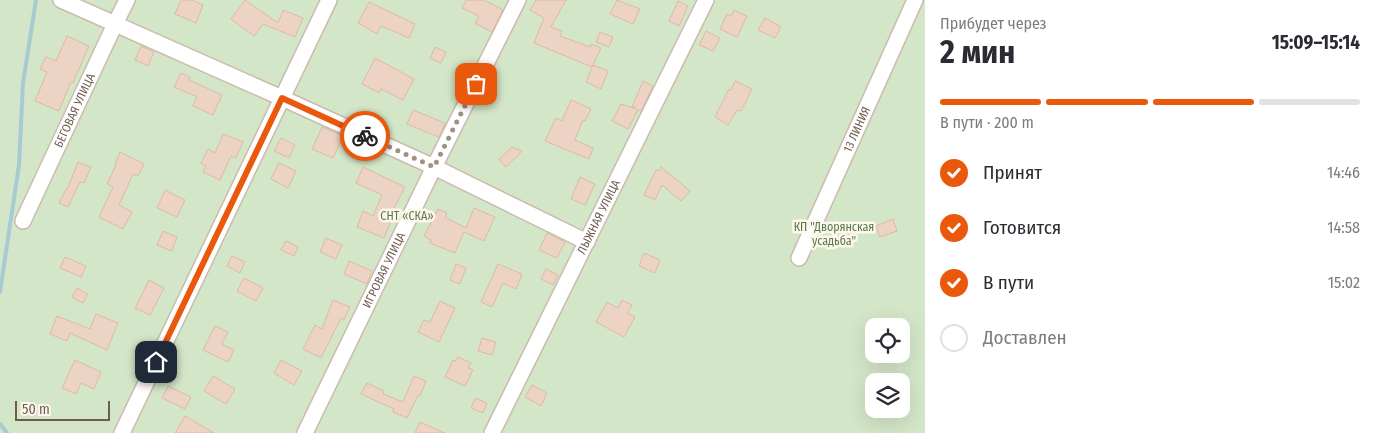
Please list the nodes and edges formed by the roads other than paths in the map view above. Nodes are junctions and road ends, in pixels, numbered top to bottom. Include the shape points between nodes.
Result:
1 (60, 0) edge
2 (127, 0) edge
3 (329, 0) edge
4 (518, 0) edge
5 (706, 0) edge
6 (915, 0) edge
7 (115, 24) junction
8 (282, 98) junction
9 (434, 167) junction
10 (23, 221) dead end
11 (587, 242) junction
12 (799, 258) dead end
13 (122, 433) edge
14 (305, 433) edge
15 (492, 433) edge

1 - 7 street
2 - 7 street, БЕГОВАЯ УЛИЦА
3 - 8 street
4 - 9 street, ИГРОВАЯ УЛИЦА
5 - 11 street, ЛЫЖНАЯ УЛИЦА
6 - 12 street, 13 ЛИНИЯ
7 - 8 street
7 - 10 street, БЕГОВАЯ УЛИЦА
8 - 9 street
8 - 13 street
9 - 11 street
9 - 14 street, ИГРОВАЯ УЛИЦА
11 - 15 street, ЛЫЖНАЯ УЛИЦА

